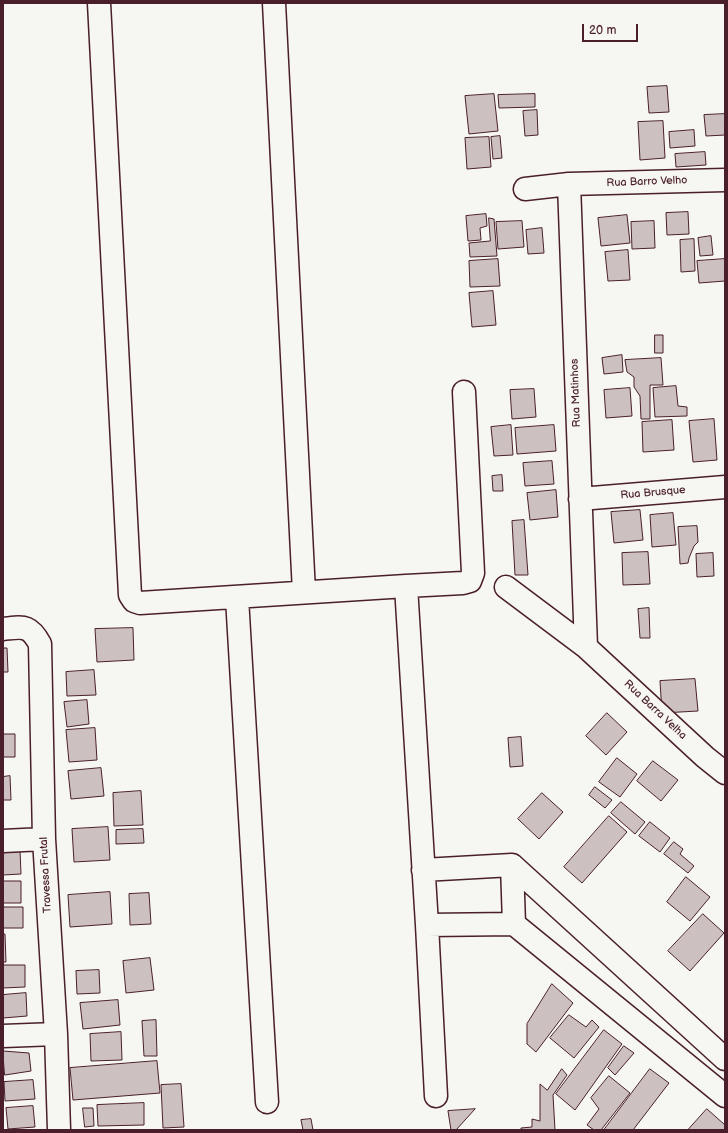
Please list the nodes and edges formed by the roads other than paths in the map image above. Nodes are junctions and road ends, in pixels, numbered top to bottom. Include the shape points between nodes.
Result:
1 (99, 3) edge
2 (274, 3) edge
3 (725, 180) edge
4 (569, 184) junction
5 (525, 189) dead end
6 (464, 392) dead end
7 (725, 487) edge
8 (580, 499) junction
9 (406, 586) junction
10 (506, 587) dead end
11 (304, 592) junction
12 (237, 598) junction
13 (3, 629) edge
14 (586, 647) junction
15 (725, 773) edge
16 (44, 839) junction
17 (3, 840) edge
18 (512, 865) junction
19 (424, 870) junction
20 (514, 924) junction
21 (427, 925) junction
22 (56, 1034) junction
23 (3, 1036) edge
24 (725, 1059) edge
25 (436, 1096) dead end
26 (725, 1096) edge
27 (267, 1102) dead end
28 (59, 1130) edge

1 - 12 street via 130,594 134,601 140,603
2 - 11 street
3 - 4 street, Rua Barro Velho
4 - 5 street
4 - 8 street, Rua Matinhos
6 - 9 street via 473,574 470,581 463,583
7 - 8 street, Rua Brusque
8 - 14 street, Rua Matinhos
9 - 11 street
9 - 19 street
10 - 14 street, Rua Barra Velha
11 - 12 street
12 - 27 street
13 - 16 street, Travessa Frutal via 25,627 34,633 40,644
14 - 15 street, Rua Barra Velha
16 - 17 street
16 - 22 street, Travessa Frutal
18 - 19 street
18 - 20 street
18 - 24 street
19 - 21 street
20 - 21 street
20 - 26 street
21 - 25 street
22 - 23 street
22 - 28 street, Travessa Frutal

